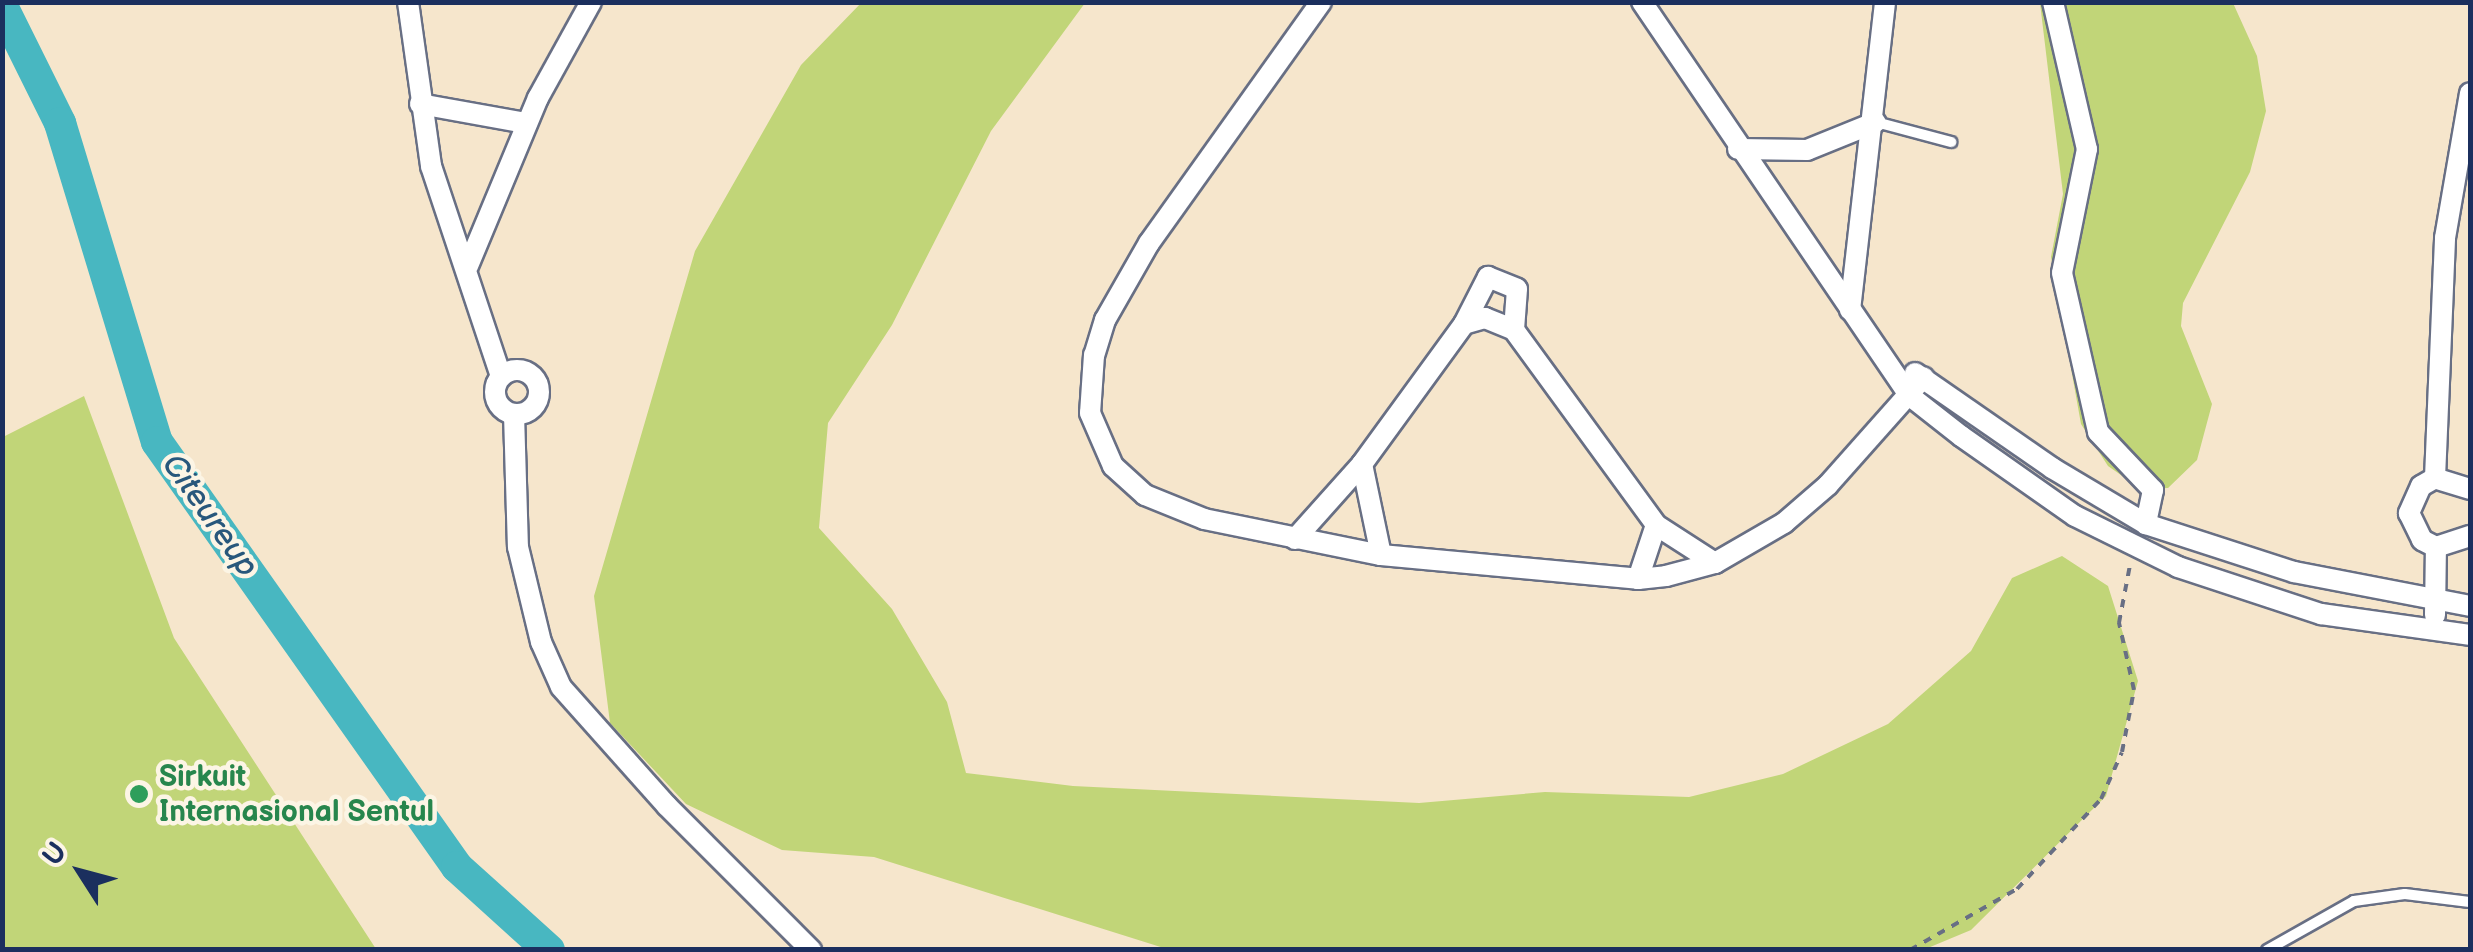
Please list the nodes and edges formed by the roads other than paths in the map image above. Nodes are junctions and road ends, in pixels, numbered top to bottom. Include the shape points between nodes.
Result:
1 (408, 2) edge
2 (591, 2) edge
3 (1321, 2) edge
4 (1642, 2) edge
5 (1885, 2) edge
6 (2054, 2) edge
7 (2470, 93) edge
8 (420, 104) junction
9 (1876, 122) junction
10 (526, 123) junction
11 (1951, 142) dead end
12 (1738, 149) junction
13 (468, 266) junction
14 (1850, 310) junction
15 (1464, 324) junction
16 (1514, 330) junction
17 (1894, 364) junction
18 (501, 376) junction
19 (1924, 377) junction
20 (1910, 396) junction
21 (514, 414) junction
22 (1362, 464) junction
23 (2435, 478) junction
24 (2470, 489) edge
25 (2146, 524) junction
26 (1656, 525) junction
27 (2470, 536) edge
28 (1295, 539) junction
29 (2436, 547) junction
30 (1381, 555) junction
31 (1715, 563) junction
32 (1638, 579) junction
33 (2436, 603) junction
34 (2470, 606) edge
35 (2434, 632) junction
36 (2470, 634) edge
37 (2470, 902) edge
38 (811, 950) edge
39 (2267, 950) edge

1 - 8 street
2 - 10 street
3 - 28 street via 1123,283 1104,320 1090,384 1097,438 1128,482 1204,519
4 - 12 street
5 - 9 street
6 - 25 street via 2088,149 2062,273 2098,432 2154,490
7 - 23 street via 2446,238
8 - 10 street
8 - 13 street via 435,180
9 - 11 lane
9 - 12 street via 1807,150
9 - 14 street
10 - 13 street
12 - 14 street
13 - 18 street
14 - 17 street
15 - 16 street via 1485,318
15 - 16 street via 1488,277 1516,289
15 - 22 street
16 - 26 street
17 - 19 street
17 - 20 street
18 - 21 street via 495,395
18 - 21 street via 524,371 536,382 536,405
19 - 20 street
19 - 25 street via 2052,468
20 - 31 street via 1784,523
20 - 35 street via 2023,483 2135,548 2259,597
21 - 38 street via 518,547 541,642 561,687
22 - 28 street
22 - 30 street
23 - 24 street
23 - 29 street via 2421,486 2409,513 2422,540
25 - 33 street via 2279,568
26 - 31 street
26 - 32 street
27 - 29 street
28 - 30 street
29 - 33 street
30 - 32 street
31 - 32 street
33 - 34 street
33 - 35 street
35 - 36 street
37 - 39 lane via 2405,894 2354,901

